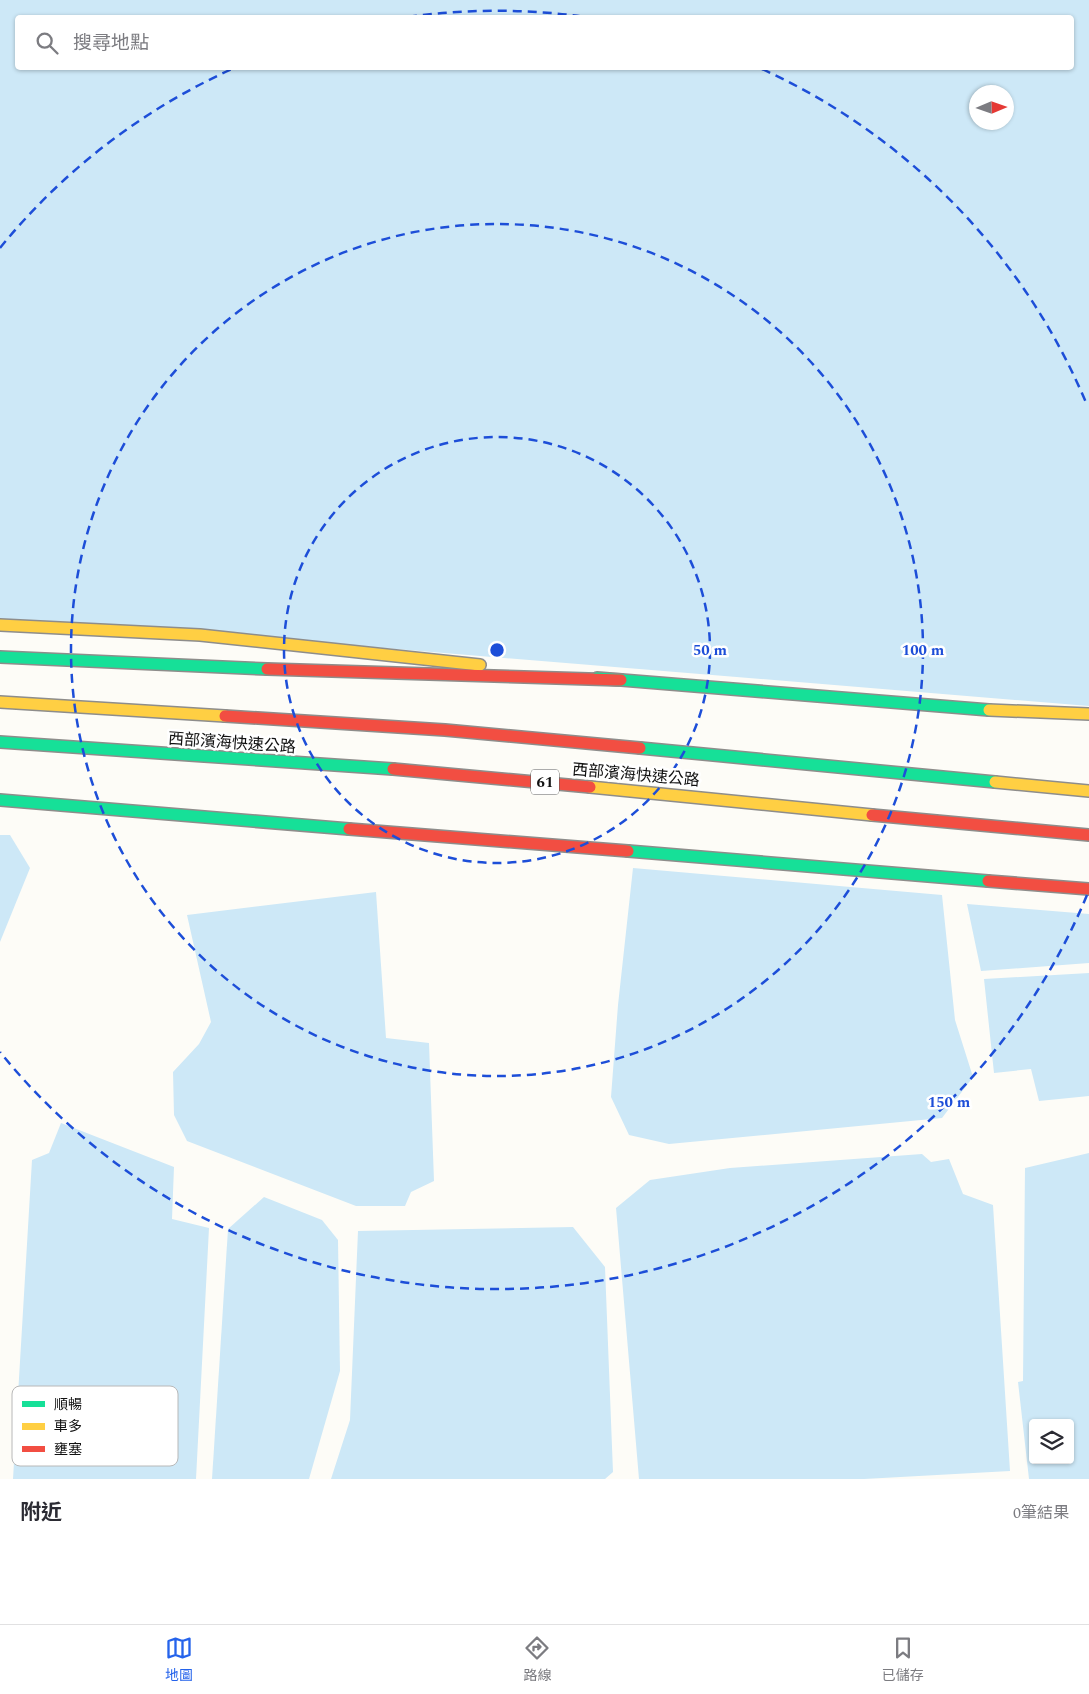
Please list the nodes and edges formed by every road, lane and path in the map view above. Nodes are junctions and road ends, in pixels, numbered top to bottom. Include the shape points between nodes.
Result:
1 (0, 625) edge
2 (0, 657) edge
3 (620, 680) junction
4 (0, 702) edge
5 (1089, 714) edge
6 (0, 742) edge
7 (1089, 791) edge
8 (0, 800) edge
9 (1089, 836) edge
10 (1089, 890) edge

1 - 3 main road via 200,635
2 - 3 main road via 190,667
3 - 5 main road via 980,710
4 - 7 main road, 西部濱海快速公路 via 445,730
6 - 9 main road, 西部濱海快速公路 / 61 via 437,773
8 - 10 main road

